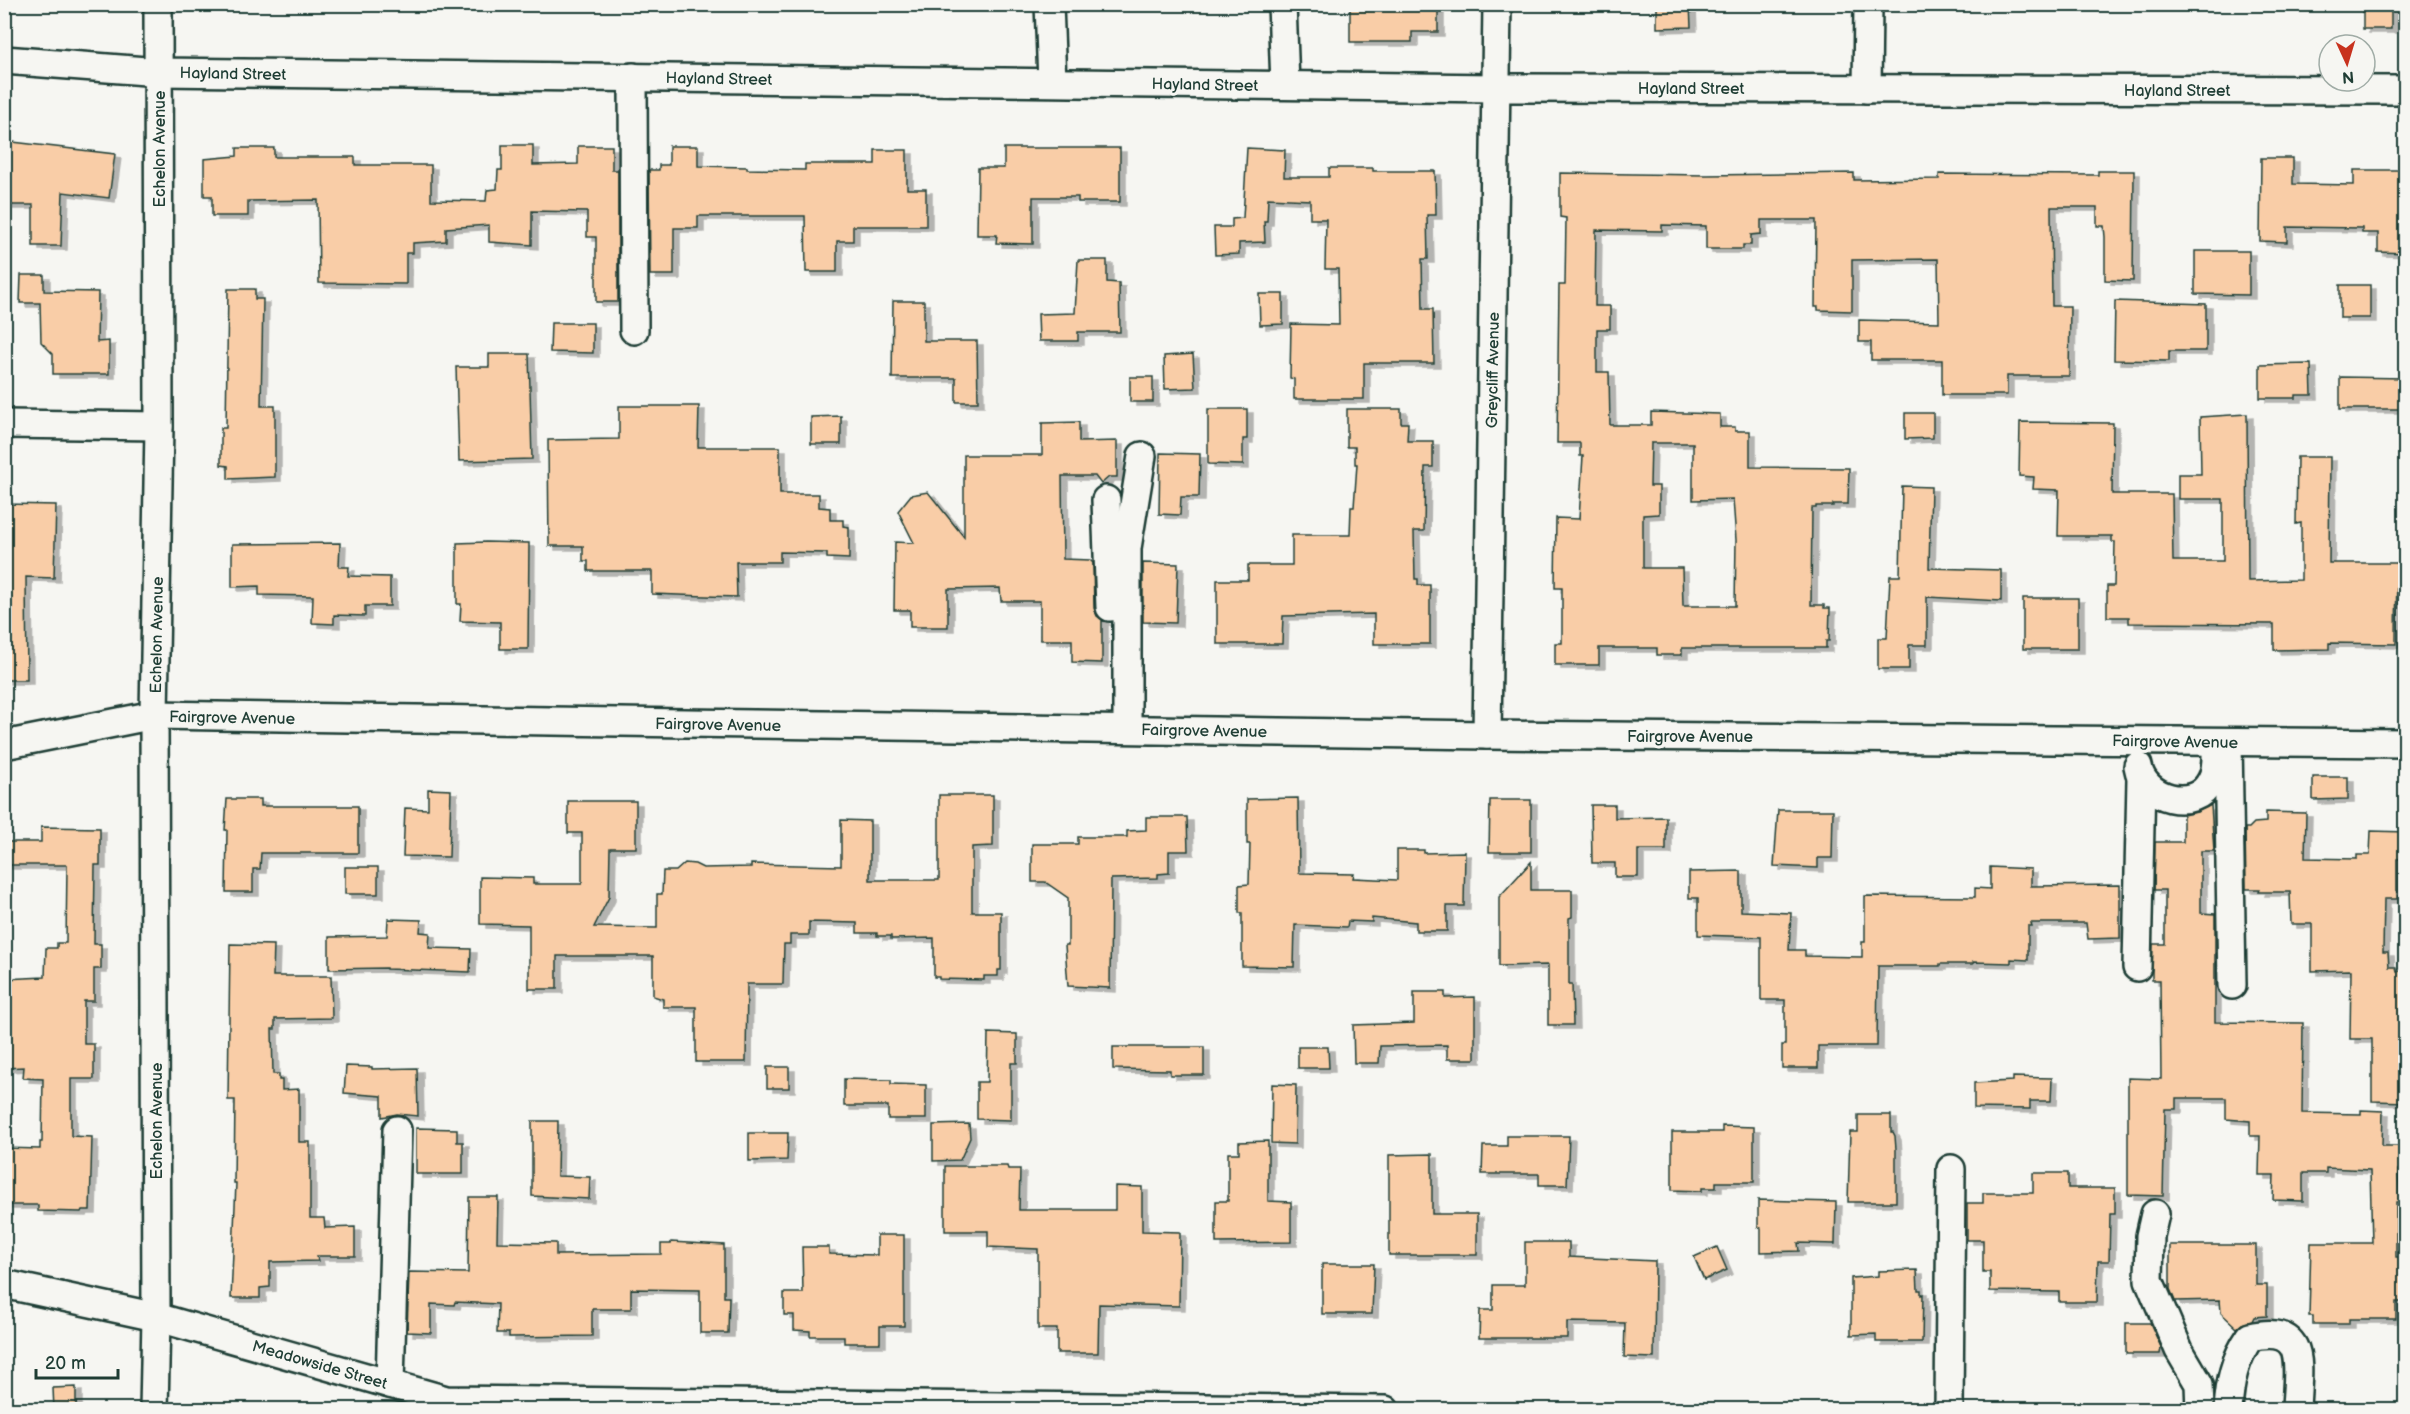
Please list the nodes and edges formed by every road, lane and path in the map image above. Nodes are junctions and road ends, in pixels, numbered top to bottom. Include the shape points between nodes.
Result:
1 (158, 4) edge
2 (1049, 4) edge
3 (1282, 4) edge
4 (1497, 4) edge
5 (1868, 4) edge
6 (4, 60) edge
7 (159, 72) junction
8 (633, 77) junction
9 (1052, 82) junction
10 (1285, 85) junction
11 (1497, 88) junction
12 (1867, 89) junction
13 (2406, 90) edge
14 (634, 330) dead end
15 (4, 424) edge
16 (159, 426) junction
17 (1142, 456) dead end
18 (1106, 500) dead end
19 (154, 716) junction
20 (1127, 729) junction
21 (1487, 735) junction
22 (2138, 740) junction
23 (2222, 742) junction
24 (2406, 743) edge
25 (4, 745) edge
26 (2141, 778) junction
27 (2137, 967) dead end
28 (2232, 985) dead end
29 (397, 1130) dead end
30 (1952, 1169) dead end
31 (2155, 1214) dead end
32 (4, 1284) edge
33 (156, 1317) junction
34 (390, 1384) junction
35 (154, 1410) edge
36 (1385, 1410) edge
37 (1949, 1410) edge
38 (2200, 1410) edge
39 (2228, 1410) edge
40 (2296, 1410) edge

1 - 7 street, Echelon Avenue
2 - 9 street
3 - 10 street
4 - 11 street, Greycliff Avenue
5 - 12 street
6 - 7 street, Hayland Street
7 - 8 street, Hayland Street
7 - 16 street, Echelon Avenue
8 - 9 street, Hayland Street
8 - 14 street
9 - 10 street, Hayland Street
10 - 11 street, Hayland Street
11 - 12 street, Hayland Street
11 - 21 street, Greycliff Avenue
12 - 13 street, Hayland Street
15 - 16 street
16 - 19 street, Echelon Avenue
17 - 20 street via 1128,548
18 - 20 street via 1112,692
19 - 20 street, Fairgrove Avenue
19 - 25 street, Fairgrove Avenue
19 - 33 street, Echelon Avenue
20 - 21 street, Fairgrove Avenue
21 - 22 street, Fairgrove Avenue
22 - 23 street, Fairgrove Avenue
22 - 26 street
23 - 24 street, Fairgrove Avenue
23 - 26 street via 2211,783 2194,796 2181,800 2161,796
23 - 28 street
26 - 27 street
29 - 34 street
30 - 37 street
31 - 38 street via 2150,1236 2149,1281 2179,1350 2199,1384
32 - 33 street, Meadowside Street
33 - 34 street, Meadowside Street
33 - 35 street, Echelon Avenue
34 - 36 street, Meadowside Street via 446,1400
39 - 40 street via 2234,1365 2243,1347 2250,1337 2276,1334 2294,1345 2298,1360

